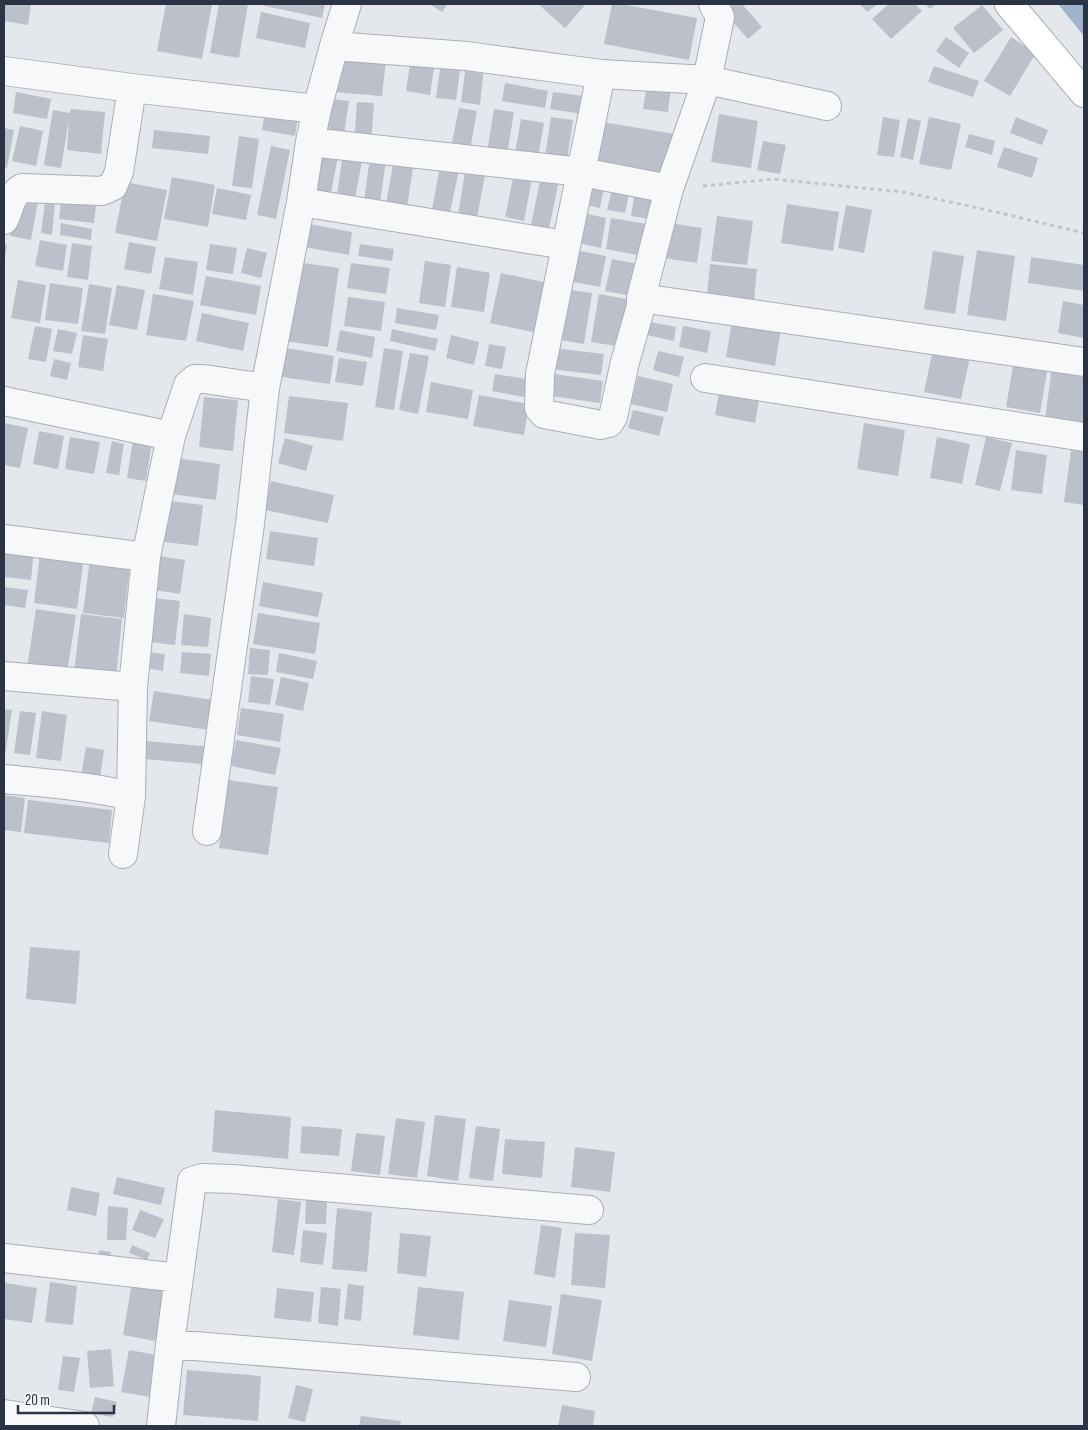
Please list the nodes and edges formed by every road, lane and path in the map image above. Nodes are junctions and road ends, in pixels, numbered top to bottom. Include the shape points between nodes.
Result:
1 (347, 4) edge
2 (713, 4) edge
3 (1009, 4) edge
4 (334, 46) junction
5 (4, 71) edge
6 (601, 74) junction
7 (707, 80) junction
8 (132, 88) junction
9 (1084, 93) edge
10 (827, 106) dead end
11 (317, 109) junction
12 (310, 142) junction
13 (582, 172) junction
14 (669, 189) junction
15 (301, 202) junction
16 (4, 220) edge
17 (1084, 233) edge
18 (566, 245) junction
19 (641, 298) junction
20 (1084, 362) edge
21 (704, 378) dead end
22 (265, 388) junction
23 (4, 401) edge
24 (171, 436) junction
25 (1084, 437) edge
26 (4, 539) edge
27 (146, 557) junction
28 (4, 676) edge
29 (133, 687) junction
30 (4, 779) edge
31 (131, 796) junction
32 (207, 831) dead end
33 (123, 854) dead end
34 (589, 1210) dead end
35 (4, 1258) edge
36 (179, 1278) junction
37 (170, 1344) junction
38 (576, 1378) dead end
39 (4, 1414) edge
40 (84, 1426) edge
41 (161, 1426) edge

1 - 4 street
2 - 7 street via 720,17
3 - 9 street
4 - 6 street via 467,56
4 - 11 street
5 - 8 street
6 - 7 street
6 - 13 street
7 - 10 street
7 - 14 street
8 - 11 street
8 - 16 street via 119,172 113,186 102,191 22,188 13,195
11 - 12 street
12 - 13 street
12 - 15 street
13 - 14 street
13 - 18 street
14 - 17 path via 773,179 903,192
14 - 19 street
15 - 18 street
15 - 22 street
18 - 19 street via 540,374 539,408 544,414 601,426 609,423 614,417
19 - 20 street
21 - 25 street
22 - 24 street via 195,379 188,385
22 - 32 street via 250,524
23 - 24 street
24 - 27 street
26 - 27 street
27 - 29 street
28 - 29 street
29 - 31 street
30 - 31 street via 84,787
31 - 33 street
34 - 36 street via 202,1178 192,1181
35 - 36 street
36 - 37 street
37 - 38 street
37 - 41 street
39 - 40 street

